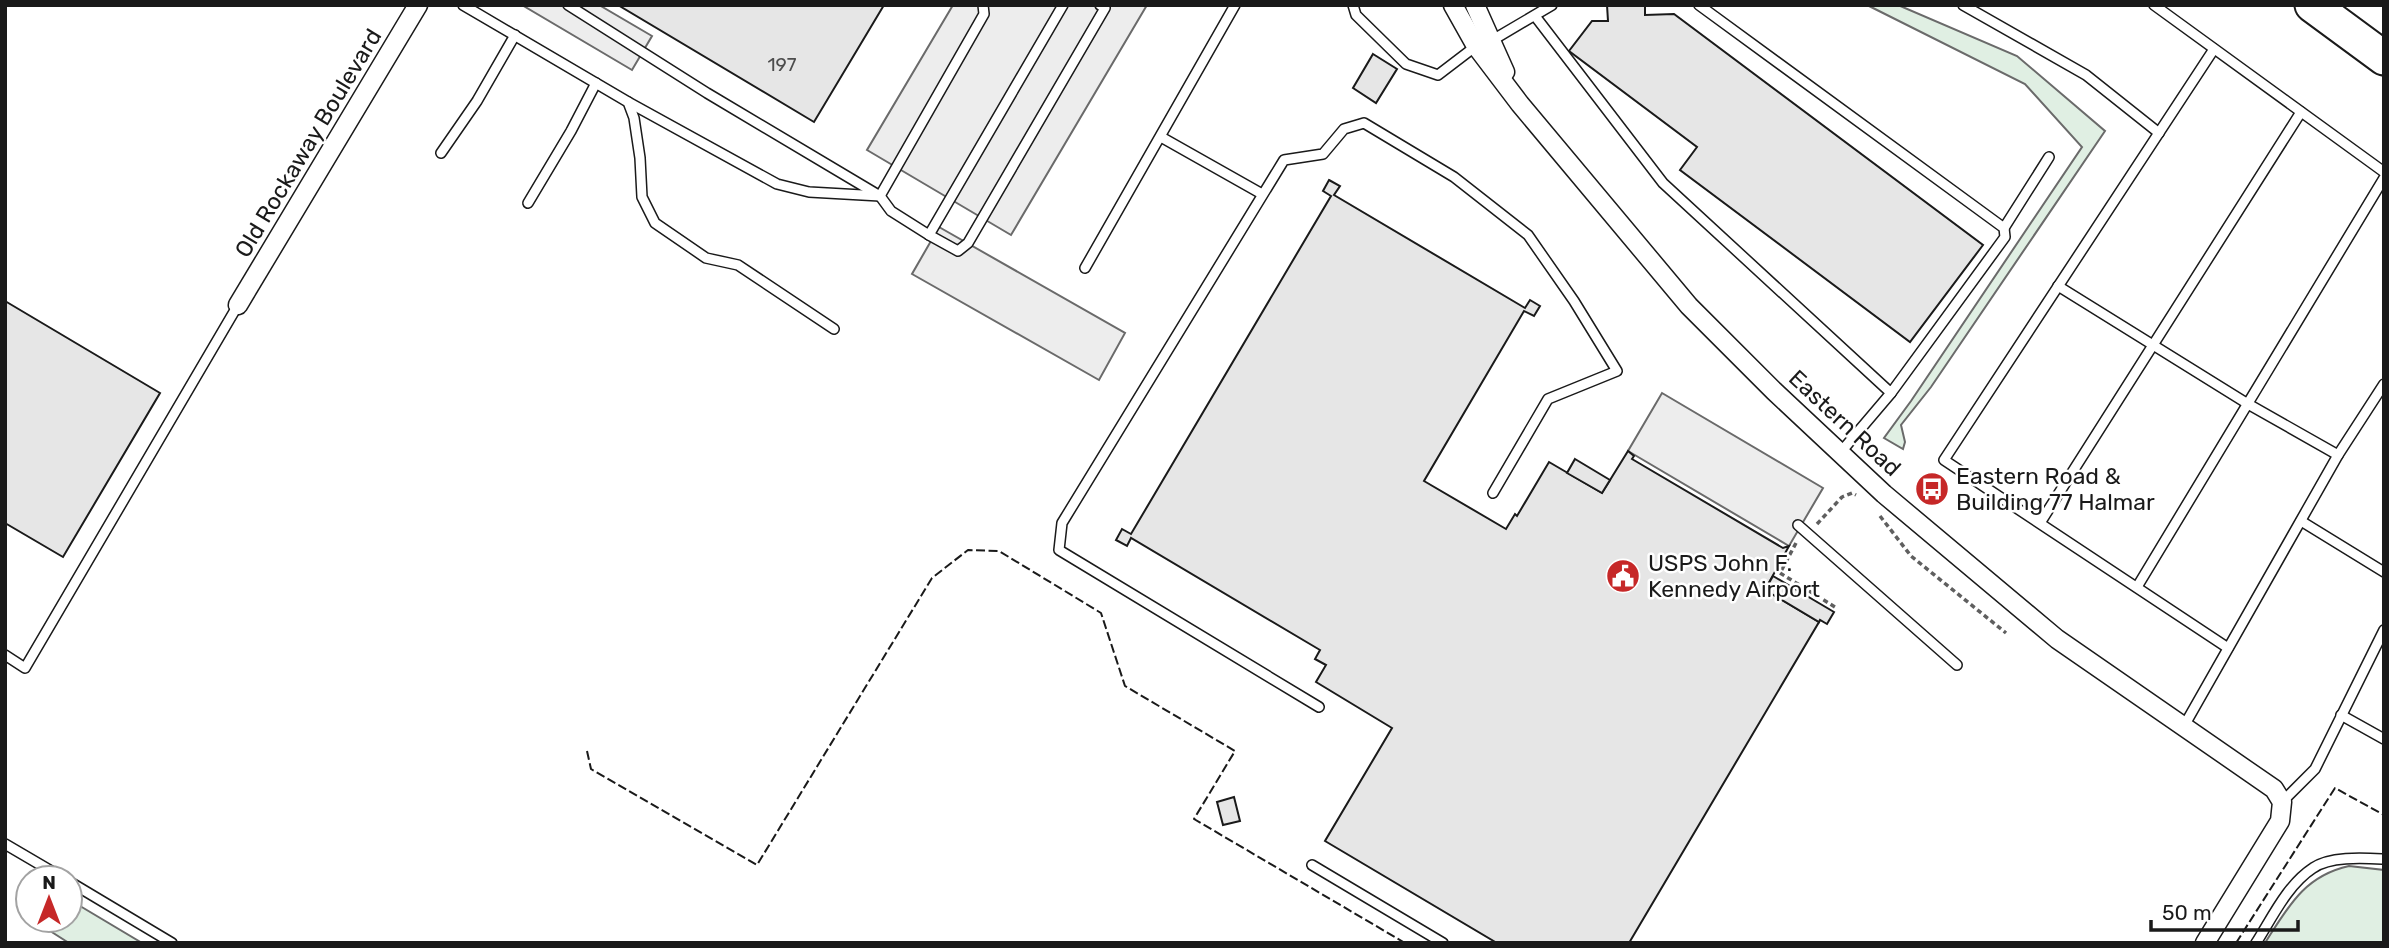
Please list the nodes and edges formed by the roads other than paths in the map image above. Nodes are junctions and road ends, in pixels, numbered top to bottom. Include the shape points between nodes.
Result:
1 (418, 5) edge
2 (463, 5) edge
3 (568, 5) edge
4 (983, 5) edge
5 (1063, 5) edge
6 (1100, 5) edge
7 (1236, 5) edge
8 (1353, 5) edge
9 (1452, 5) edge
10 (1475, 5) edge
11 (1699, 5) edge
12 (1963, 5) edge
13 (2154, 5) edge
14 (2312, 5) edge
15 (1551, 6) edge
16 (1535, 16) junction
17 (514, 35) junction
18 (1483, 43) junction
19 (2214, 49) junction
20 (2384, 58) edge
21 (596, 83) junction
22 (628, 102) junction
23 (2301, 112) junction
24 (2159, 133) junction
25 (1161, 137) junction
26 (441, 153) dead end
27 (2049, 157) dead end
28 (2384, 172) edge
29 (2384, 178) edge
30 (1262, 194) junction
31 (880, 196) junction
32 (528, 203) dead end
33 (2004, 228) junction
34 (929, 235) junction
35 (1085, 268) dead end
36 (2058, 286) junction
37 (238, 305) joint
38 (834, 329) dead end
39 (2153, 345) junction
40 (2384, 384) edge
41 (1891, 393) junction
42 (2248, 404) junction
43 (1840, 453) junction
44 (2337, 455) junction
45 (1493, 493) dead end
46 (2301, 521) junction
47 (2040, 523) junction
48 (1798, 525) dead end
49 (2384, 572) edge
50 (2137, 587) junction
51 (2384, 630) edge
52 (2228, 648) junction
53 (5, 655) edge
54 (1957, 665) dead end
55 (1319, 707) dead end
56 (2341, 715) junction
57 (2184, 726) junction
58 (2384, 739) edge
59 (2282, 802) junction
60 (5, 844) edge
61 (2384, 859) edge
62 (39, 864) edge
63 (1312, 865) dead end
64 (84, 890) edge
65 (172, 943) edge
66 (1443, 943) edge
67 (2205, 943) edge
68 (2256, 943) edge

1 - 37 street, Old Rockaway Boulevard
2 - 17 lane
3 - 31 lane
4 - 31 lane via 984,14
5 - 34 lane
6 - 34 lane via 1105,8 968,243 958,251
7 - 25 lane
8 - 18 lane via 1356,15 1406,64 1438,75
9 - 18 street, Eastern Road
10 - 18 street
11 - 33 lane
12 - 24 lane via 2086,75
13 - 19 lane
14 - 20 highway
15 - 16 lane
16 - 18 lane
16 - 41 lane via 1663,183
17 - 21 lane
17 - 26 lane
18 - 43 street, Eastern Road via 1520,104 1689,306
19 - 23 lane
19 - 24 lane
21 - 22 lane
21 - 32 lane
22 - 31 lane via 777,184 809,192
22 - 38 lane via 640,158 642,197 655,223 706,258 738,265
23 - 28 lane
23 - 39 lane
24 - 36 lane
25 - 30 lane
25 - 35 lane
27 - 33 lane
29 - 42 lane
30 - 45 lane via 1284,160 1323,154 1344,129 1364,123 1454,177 1528,235 1617,371 1548,399
30 - 55 lane via 1062,523 1059,550
31 - 34 lane via 891,211
33 - 41 lane via 2005,237
36 - 39 lane
36 - 47 lane via 1944,460
37 - 53 lane via 25,668
39 - 42 lane
39 - 47 lane
40 - 44 lane
41 - 43 lane
42 - 44 lane
42 - 50 lane
43 - 57 street, Eastern Road via 2057,639
44 - 46 lane
46 - 49 lane
46 - 52 lane
47 - 50 lane
48 - 54 lane
50 - 52 lane
51 - 56 lane
52 - 57 lane
56 - 58 lane
56 - 59 lane via 2315,769
57 - 59 street, Eastern Road via 2274,789
59 - 67 street via 2280,821
60 - 62 lane
61 - 68 lane via 2347,858 2314,866 2291,888
63 - 66 lane
64 - 65 lane

